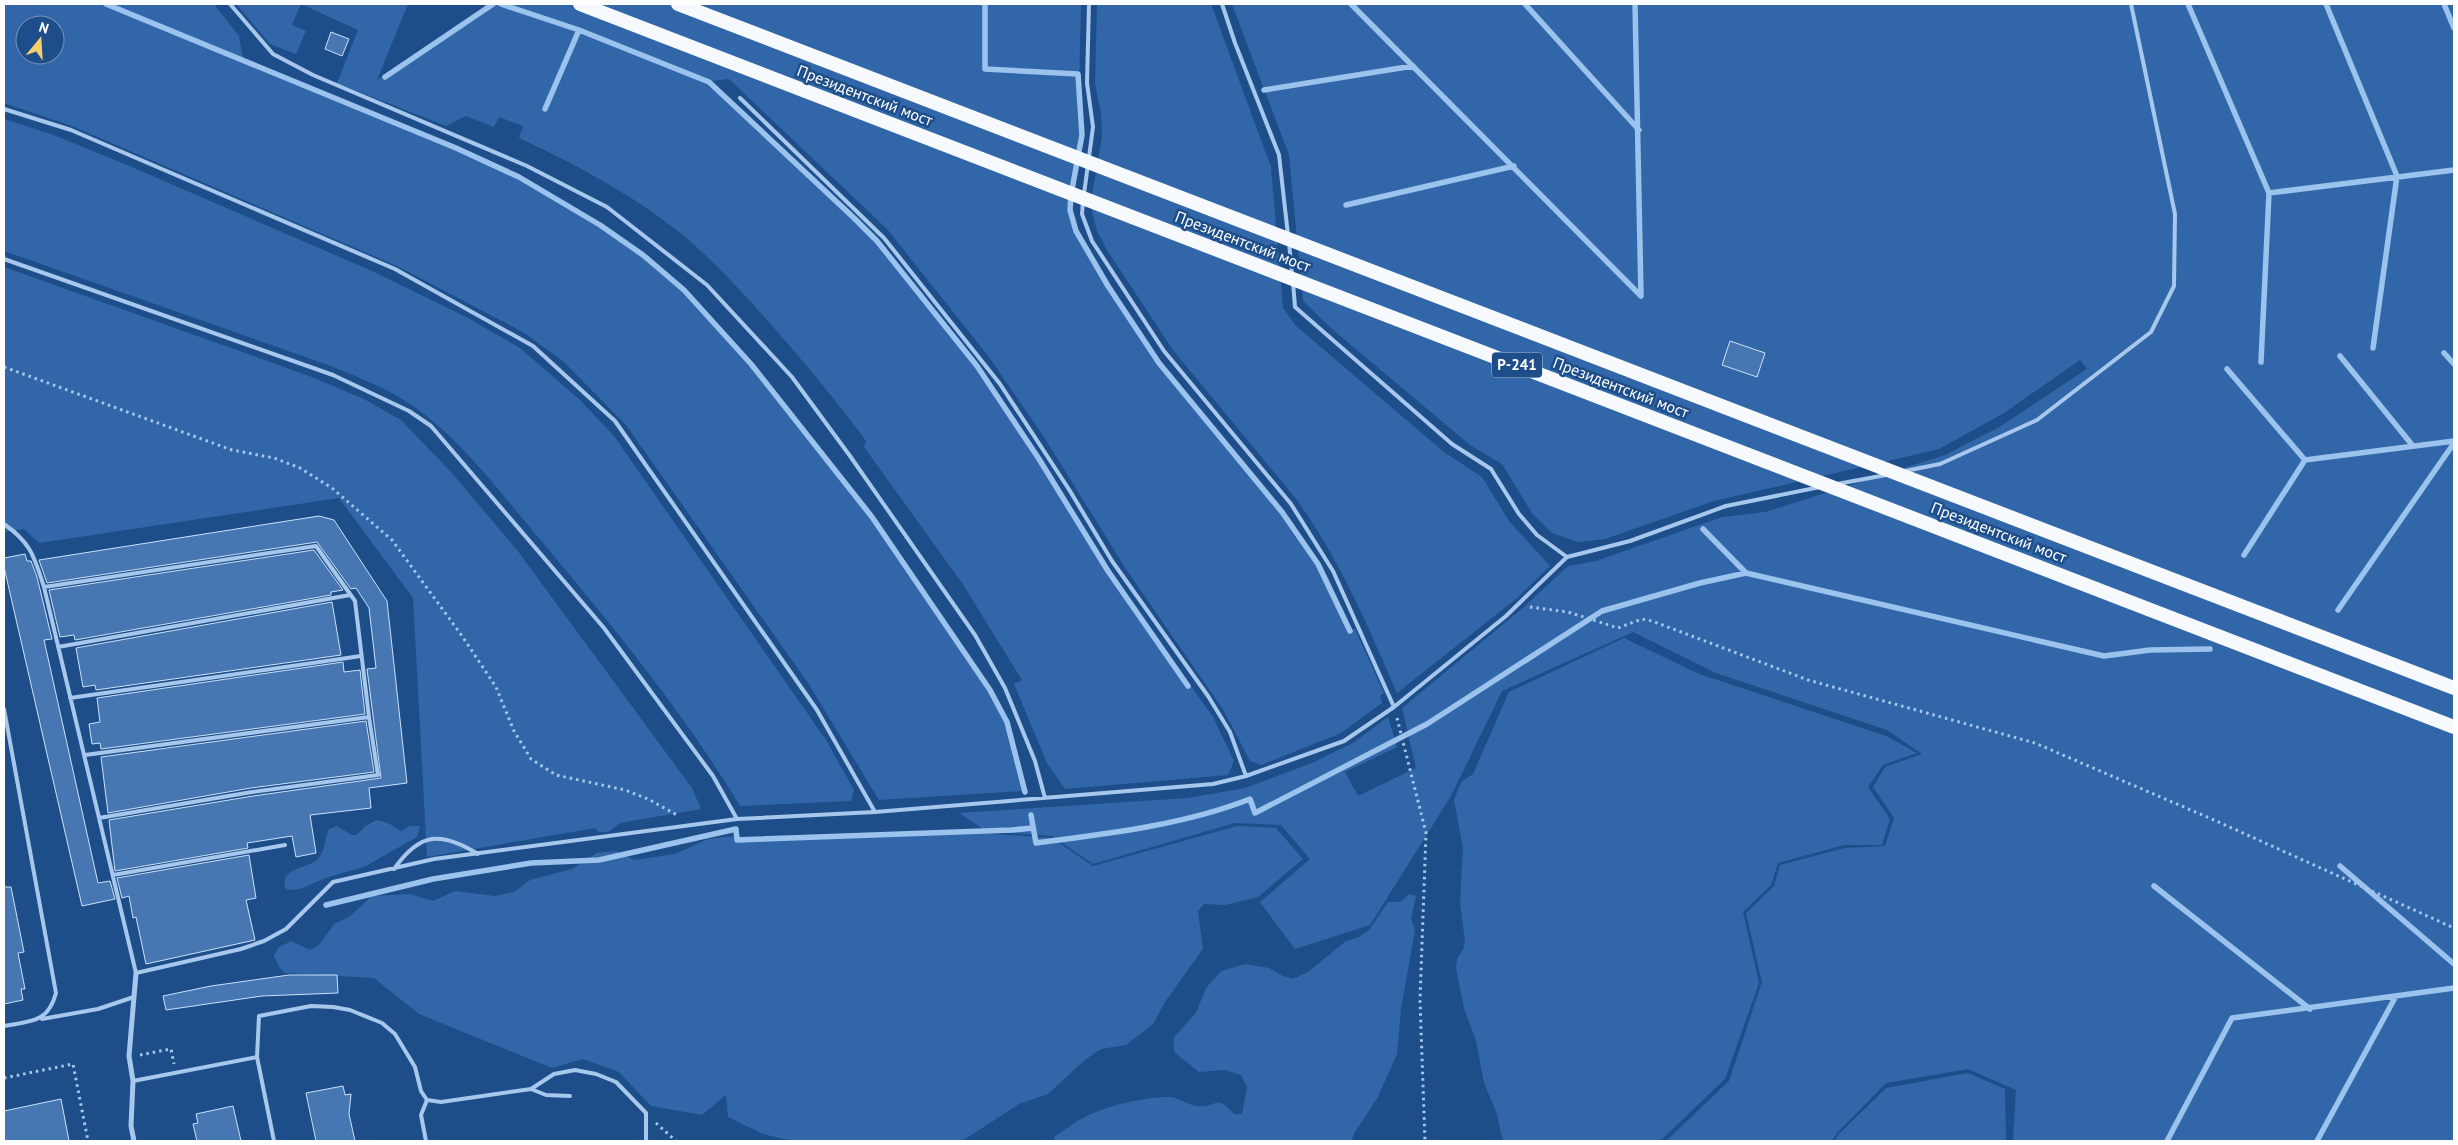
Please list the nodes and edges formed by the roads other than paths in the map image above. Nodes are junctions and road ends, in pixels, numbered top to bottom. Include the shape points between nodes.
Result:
1 (230, 4) edge
2 (580, 4) edge
3 (678, 4) edge
4 (1089, 4) edge
5 (1222, 4) edge
6 (2131, 4) edge
7 (740, 98) dead end
8 (4, 109) edge
9 (4, 259) edge
10 (4, 524) edge
11 (1567, 557) junction
12 (44, 587) junction
13 (350, 594) junction
14 (58, 647) junction
15 (362, 656) junction
16 (2454, 688) edge
17 (70, 698) junction
18 (1394, 708) junction
19 (4, 709) edge
20 (369, 717) junction
21 (2454, 727) edge
22 (85, 755) junction
23 (1246, 776) junction
24 (1045, 798) junction
25 (875, 812) junction
26 (100, 818) junction
27 (737, 819) junction
28 (285, 845) dead end
29 (478, 854) junction
30 (394, 869) junction
31 (113, 875) junction
32 (136, 973) junction
33 (134, 997) junction
34 (37, 1020) junction
35 (4, 1026) edge
36 (257, 1057) junction
37 (134, 1081) junction
38 (531, 1089) junction
39 (570, 1096) dead end
40 (427, 1100) junction
41 (134, 1141) edge
42 (274, 1141) edge
43 (426, 1141) edge
44 (646, 1141) edge

1 - 24 lane via 273,54 313,75 527,166 607,207 707,285 792,377 975,635 1005,688 1035,761
2 - 21 highway, Президентский мост / Р-241, bridge
3 - 16 highway, Президентский мост / Р-241, bridge
4 - 18 lane via 1087,83 1093,127 1082,214 1092,241 1164,350 1291,504 1333,571
5 - 11 lane via 1279,155 1296,307 1452,444 1491,469 1519,514 1537,535
6 - 11 lane via 2175,214 2174,286 2151,332 2037,420 1940,464 1726,506 1630,540
7 - 23 lane via 884,238 1000,384 1112,561 1208,696 1230,732
8 - 25 lane via 71,130 395,269 533,346 615,421 817,710
9 - 27 lane via 333,375 408,411 430,426 604,628 713,776
10 - 12 lane via 22,537 34,553
11 - 18 lane via 1517,606
12 - 13 lane via 316,546
12 - 14 lane
13 - 14 lane
13 - 15 lane via 355,602
14 - 17 lane
15 - 17 lane
15 - 20 lane
17 - 22 lane
18 - 23 lane via 1344,741
19 - 34 lane via 56,993 49,1011
20 - 22 lane
20 - 26 lane via 378,775
22 - 26 lane
23 - 24 lane via 1214,784
24 - 25 lane
25 - 27 lane
26 - 31 lane
27 - 29 lane
28 - 31 lane
29 - 30 lane via 434,858
29 - 30 lane via 452,840 428,839 408,850
30 - 32 lane via 333,882 286,929 264,941
31 - 32 lane
32 - 33 street
33 - 34 lane via 98,1009
33 - 37 street via 130,1056
34 - 35 lane
36 - 37 lane
36 - 40 lane via 259,1016 311,1006 350,1010 382,1023 395,1034 414,1067
36 - 42 lane
37 - 41 street via 131,1126
38 - 39 lane via 546,1095
38 - 40 lane via 441,1102
38 - 44 lane via 554,1074 575,1070 616,1082 646,1113
40 - 43 lane via 421,1115

